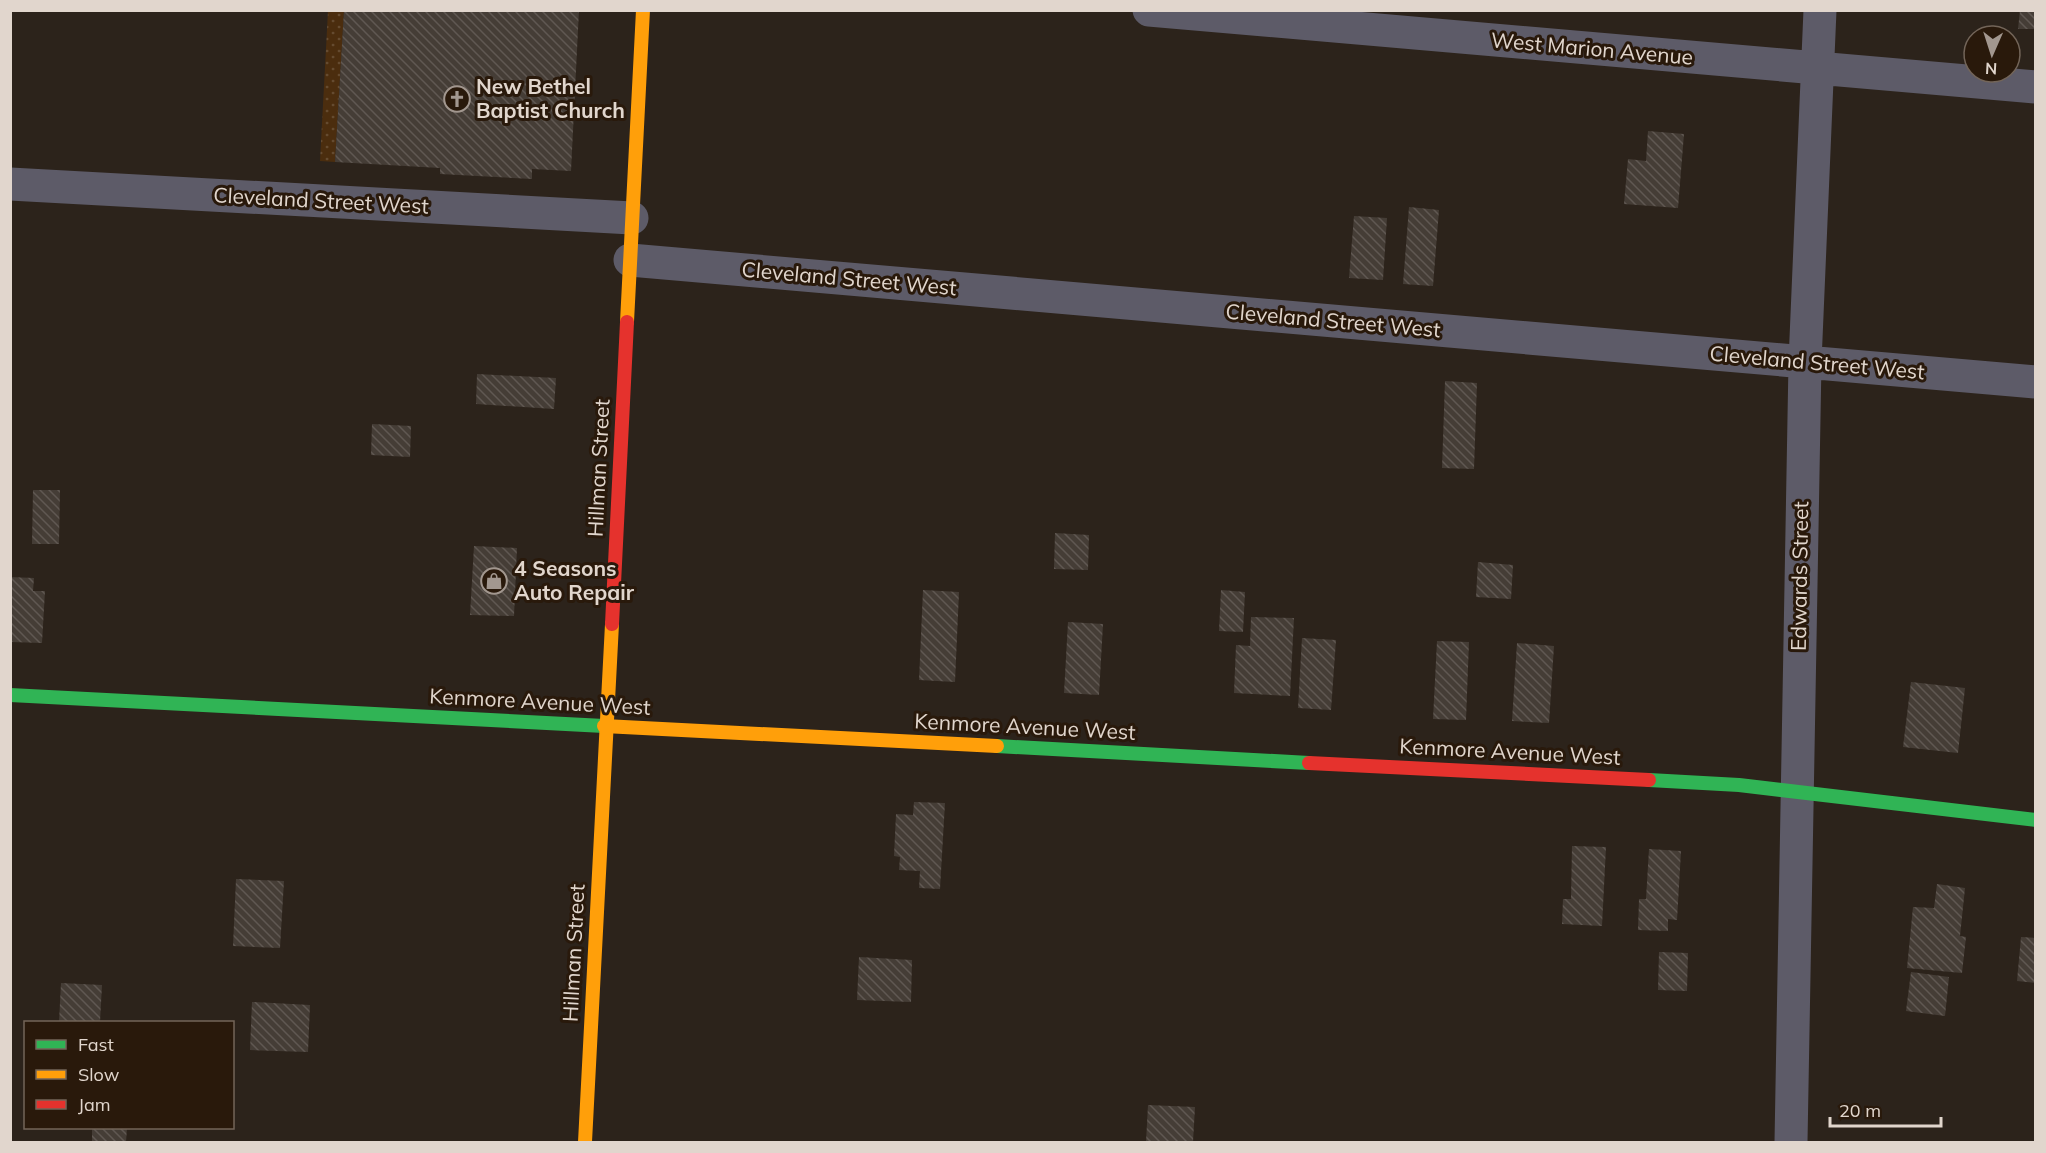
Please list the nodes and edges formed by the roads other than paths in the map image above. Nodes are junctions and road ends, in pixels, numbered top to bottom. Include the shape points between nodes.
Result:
1 (643, 10) edge
2 (1149, 10) edge
3 (1820, 10) edge
4 (1817, 68) junction
5 (2036, 87) edge
6 (10, 184) edge
7 (632, 218) junction
8 (630, 260) junction
9 (1804, 362) junction
10 (2036, 382) edge
11 (10, 695) edge
12 (606, 726) junction
13 (1796, 792) junction
14 (2036, 820) edge
15 (585, 1143) edge
16 (1791, 1143) edge

1 - 7 street, Hillman Street
2 - 4 street, West Marion Avenue
3 - 4 street, Edwards Street
4 - 5 street, West Marion Avenue
4 - 9 street, Edwards Street
6 - 7 street, Cleveland Street West
7 - 8 street, Hillman Street
8 - 9 street, Cleveland Street West
8 - 12 street, Hillman Street
9 - 10 street, Cleveland Street West
9 - 13 street, Edwards Street
11 - 12 street, Kenmore Avenue West
12 - 13 street, Kenmore Avenue West via 1739,785
12 - 15 street, Hillman Street
13 - 14 street, Kenmore Avenue West
13 - 16 street, Edwards Street

